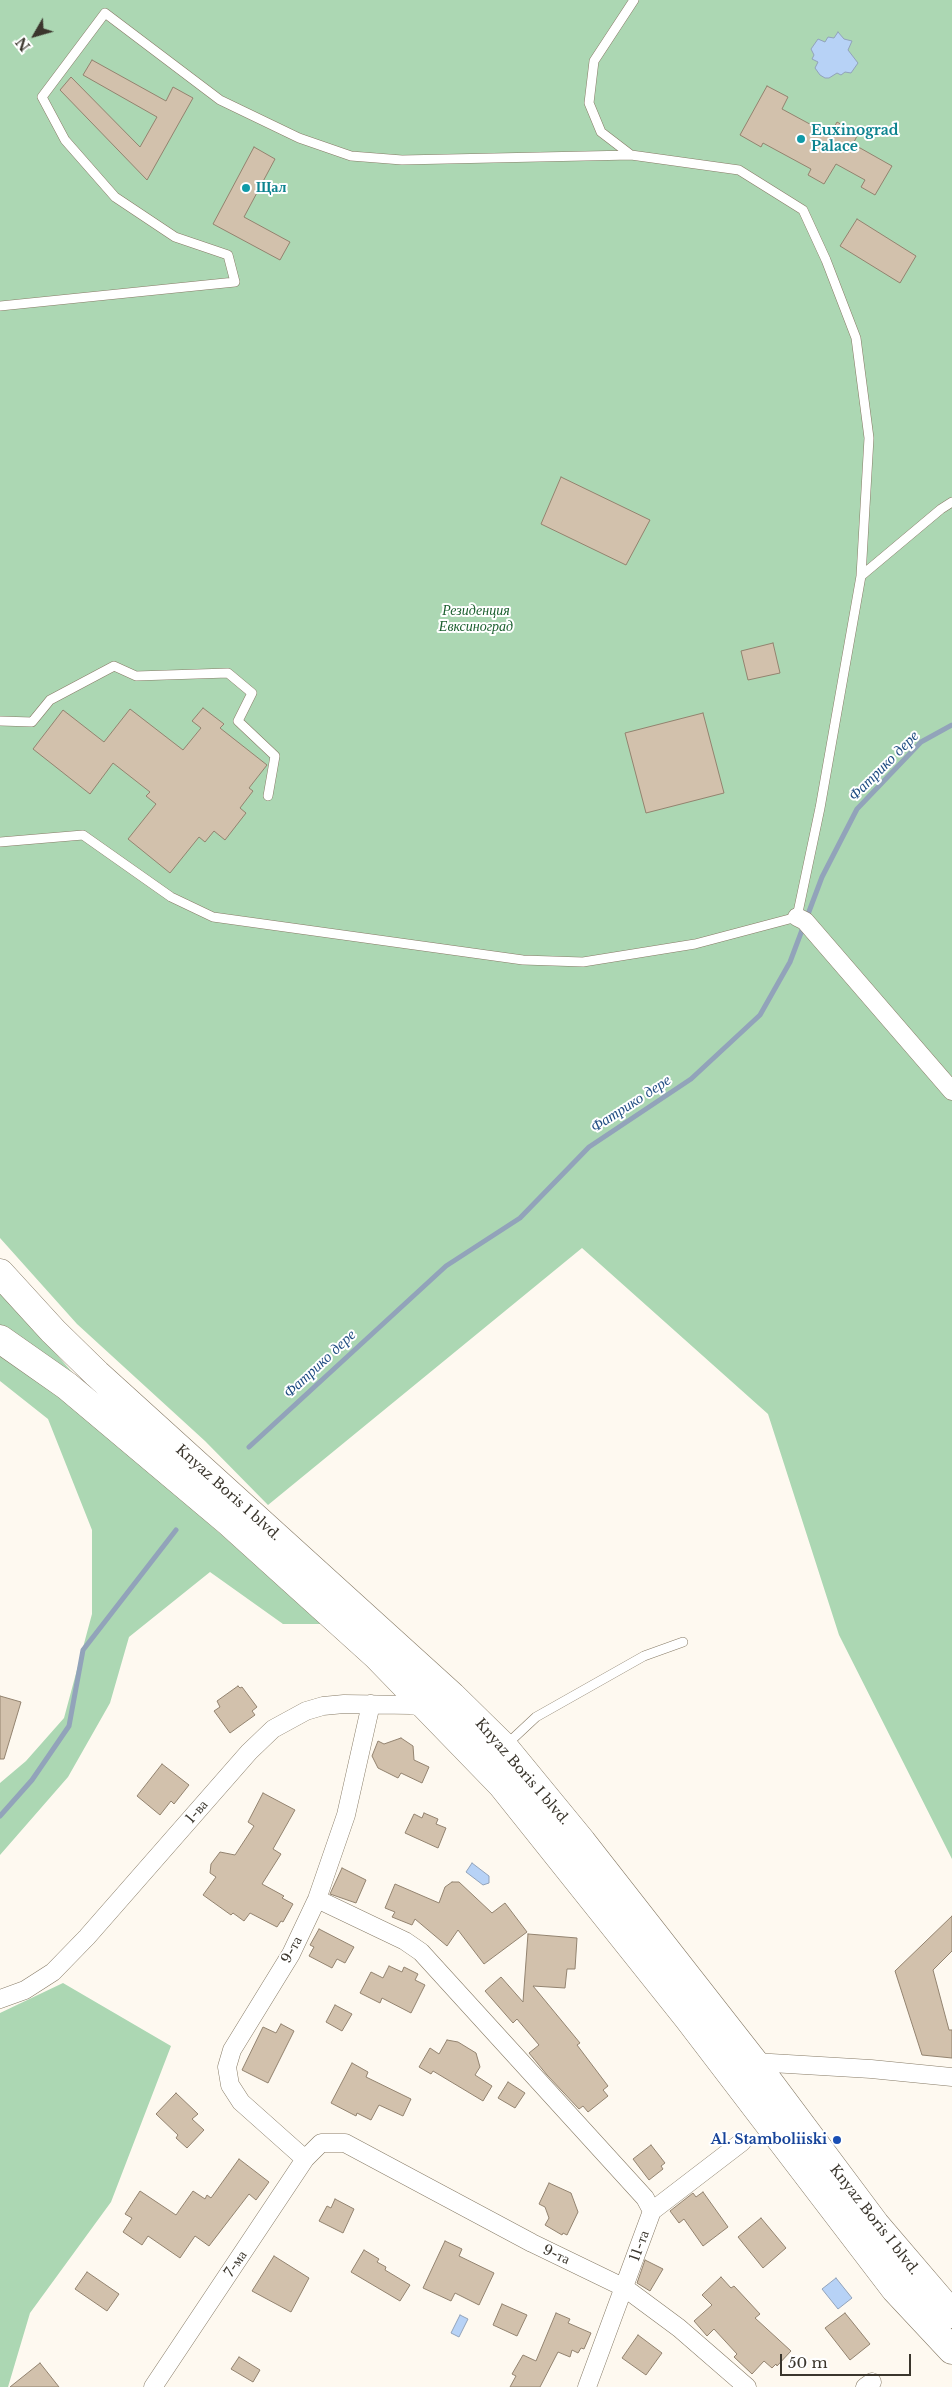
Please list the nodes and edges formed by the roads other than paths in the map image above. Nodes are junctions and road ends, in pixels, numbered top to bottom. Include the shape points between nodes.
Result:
1 (634, 0) edge
2 (631, 155) junction
3 (0, 306) edge
4 (952, 502) edge
5 (861, 576) junction
6 (0, 721) edge
7 (268, 796) dead end
8 (0, 842) edge
9 (797, 917) junction
10 (952, 1091) edge
11 (0, 1273) edge
12 (0, 1339) edge
13 (682, 1642) dead end
14 (371, 1704) junction
15 (429, 1708) junction
16 (504, 1747) junction
17 (317, 1899) junction
18 (0, 1999) edge
19 (754, 2062) junction
20 (952, 2077) edge
21 (742, 2142) dead end
22 (321, 2143) joint
23 (305, 2159) junction
24 (652, 2211) junction
25 (625, 2288) junction
26 (952, 2314) edge
27 (952, 2350) edge
28 (153, 2387) edge
29 (587, 2387) edge
30 (747, 2387) edge

1 - 2 lane via 594,61 589,104 601,132
2 - 3 lane via 402,160 351,156 300,138 220,100 105,13 42,97 65,140 115,197 175,237 228,255 235,282
2 - 5 lane via 739,170 803,210 856,338 869,438
4 - 5 lane
5 - 9 lane
6 - 7 lane via 32,722 50,700 114,666 136,676 228,673 252,693 238,722 275,756
8 - 9 lane via 83,835 172,897 213,917 523,960 583,962 696,944
9 - 10 street via 806,921
11 - 16 highway, Knyaz Boris I blvd. via 96,1374 366,1616
12 - 15 highway, Knyaz Boris I blvd. via 67,1386 230,1523 321,1604
13 - 16 lane via 644,1656 536,1716
14 - 15 street, 1-ва
14 - 17 street, 9-та via 346,1815
14 - 18 street, 1-ва via 306,1710 273,1729 53,1972 25,1990
15 - 27 highway, Knyaz Boris I blvd. via 502,1785 688,2018 895,2289
16 - 19 highway, Knyaz Boris I blvd.
17 - 23 street, 9-та via 291,1954 232,2050 227,2067 230,2085 241,2102
17 - 24 street via 405,1941 421,1952 645,2198
19 - 20 street
19 - 26 highway, Knyaz Boris I blvd. via 875,2224
21 - 24 street
22 - 23 street, 7-ма
22 - 25 street, 9-та via 344,2143 532,2244
23 - 28 street, 7-ма
24 - 25 street, 11-та
25 - 29 street, 11-та
25 - 30 street, 9-та via 679,2328

